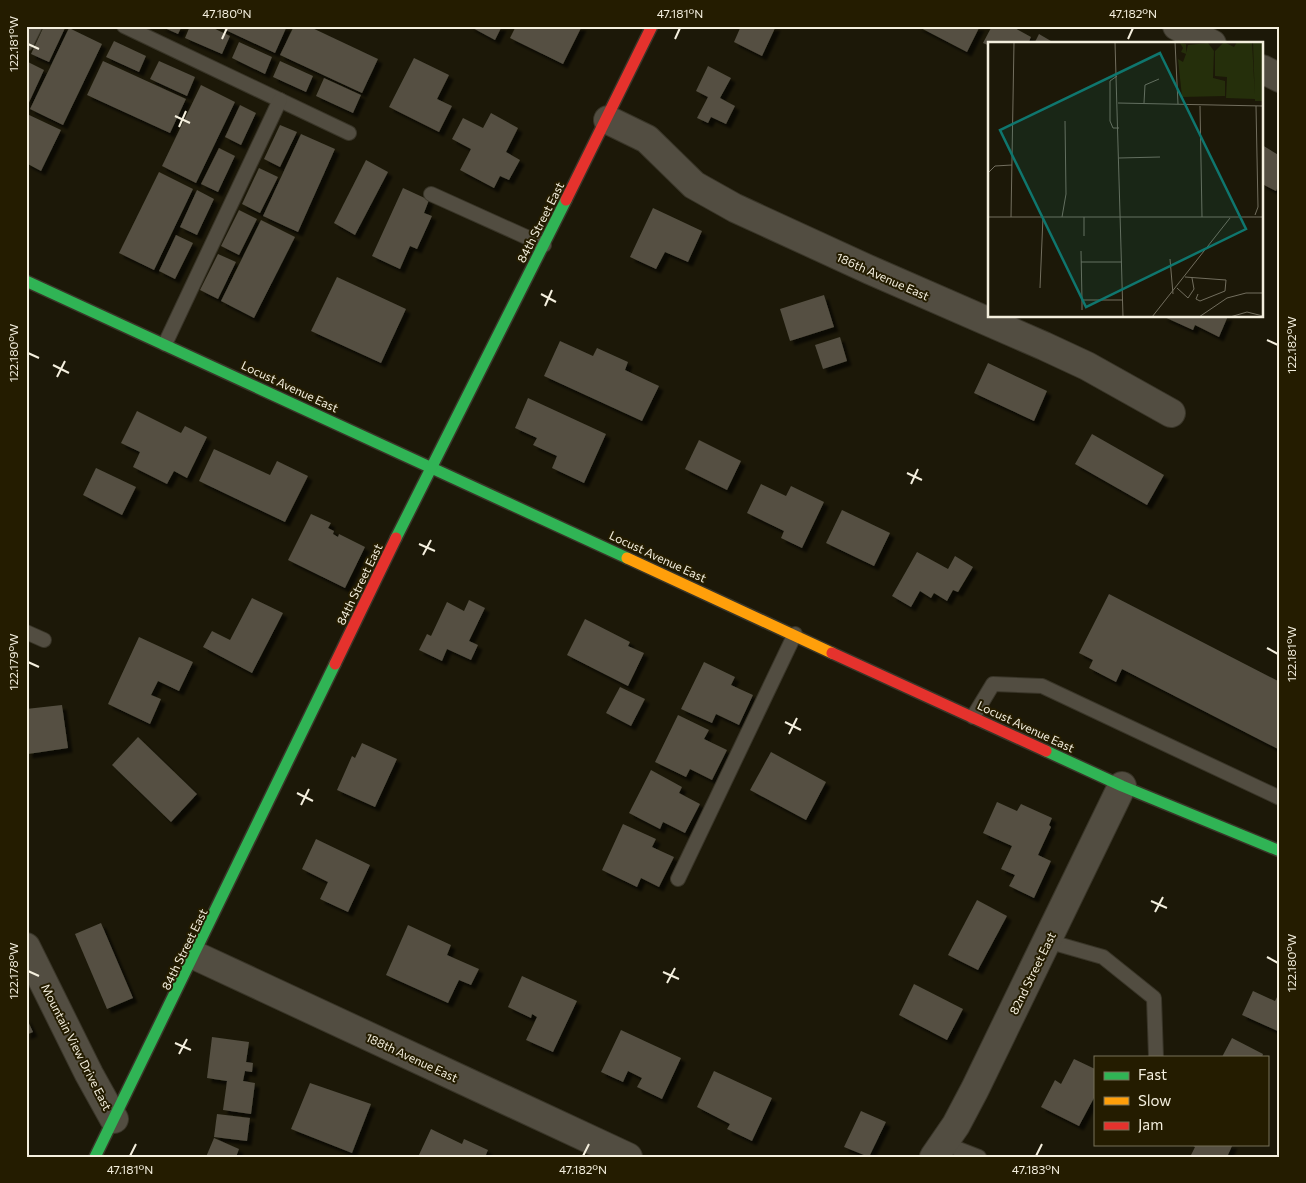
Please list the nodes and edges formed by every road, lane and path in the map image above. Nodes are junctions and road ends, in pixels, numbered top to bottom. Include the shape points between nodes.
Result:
1 (35, 26) edge
2 (124, 26) edge
3 (652, 26) edge
4 (1177, 26) edge
5 (1208, 42) edge
6 (26, 44) edge
7 (1264, 70) edge
8 (1280, 78) edge
9 (280, 100) junction
10 (608, 120) junction
11 (349, 133) dead end
12 (431, 194) dead end
13 (544, 245) junction
14 (26, 281) edge
15 (165, 344) junction
16 (1171, 414) dead end
17 (431, 466) junction
18 (26, 632) edge
19 (795, 634) junction
20 (44, 640) dead end
21 (973, 717) junction
22 (1122, 786) junction
23 (1280, 798) edge
24 (1280, 851) edge
25 (678, 879) dead end
26 (1047, 941) junction
27 (26, 947) edge
28 (196, 956) junction
29 (1156, 1056) edge
30 (114, 1119) junction
31 (939, 1150) edge
32 (95, 1157) edge
33 (628, 1157) edge
34 (979, 1157) edge

1 - 6 lane
2 - 9 lane
3 - 10 street, 84th Street East
4 - 5 street
7 - 8 street
9 - 11 lane
9 - 15 lane
10 - 13 street, 84th Street East
10 - 16 street, 186th Avenue East via 647,139 694,185 735,208 1087,366
12 - 13 lane
13 - 17 street, 84th Street East
14 - 15 street, Locust Avenue East
15 - 17 street, Locust Avenue East
17 - 19 street, Locust Avenue East
17 - 28 street, 84th Street East
18 - 20 lane
19 - 21 street, Locust Avenue East
19 - 25 lane
21 - 22 street, Locust Avenue East
21 - 23 lane via 992,684 1042,686
22 - 24 street, Locust Avenue East
22 - 26 street, 82nd Street East
26 - 29 lane via 1103,957 1154,998
26 - 31 street, 82nd Street East via 975,1089
27 - 30 street, Mountain View Drive East
28 - 30 street, 84th Street East
28 - 33 street, 188th Avenue East
30 - 32 street, 84th Street East
31 - 34 lane

